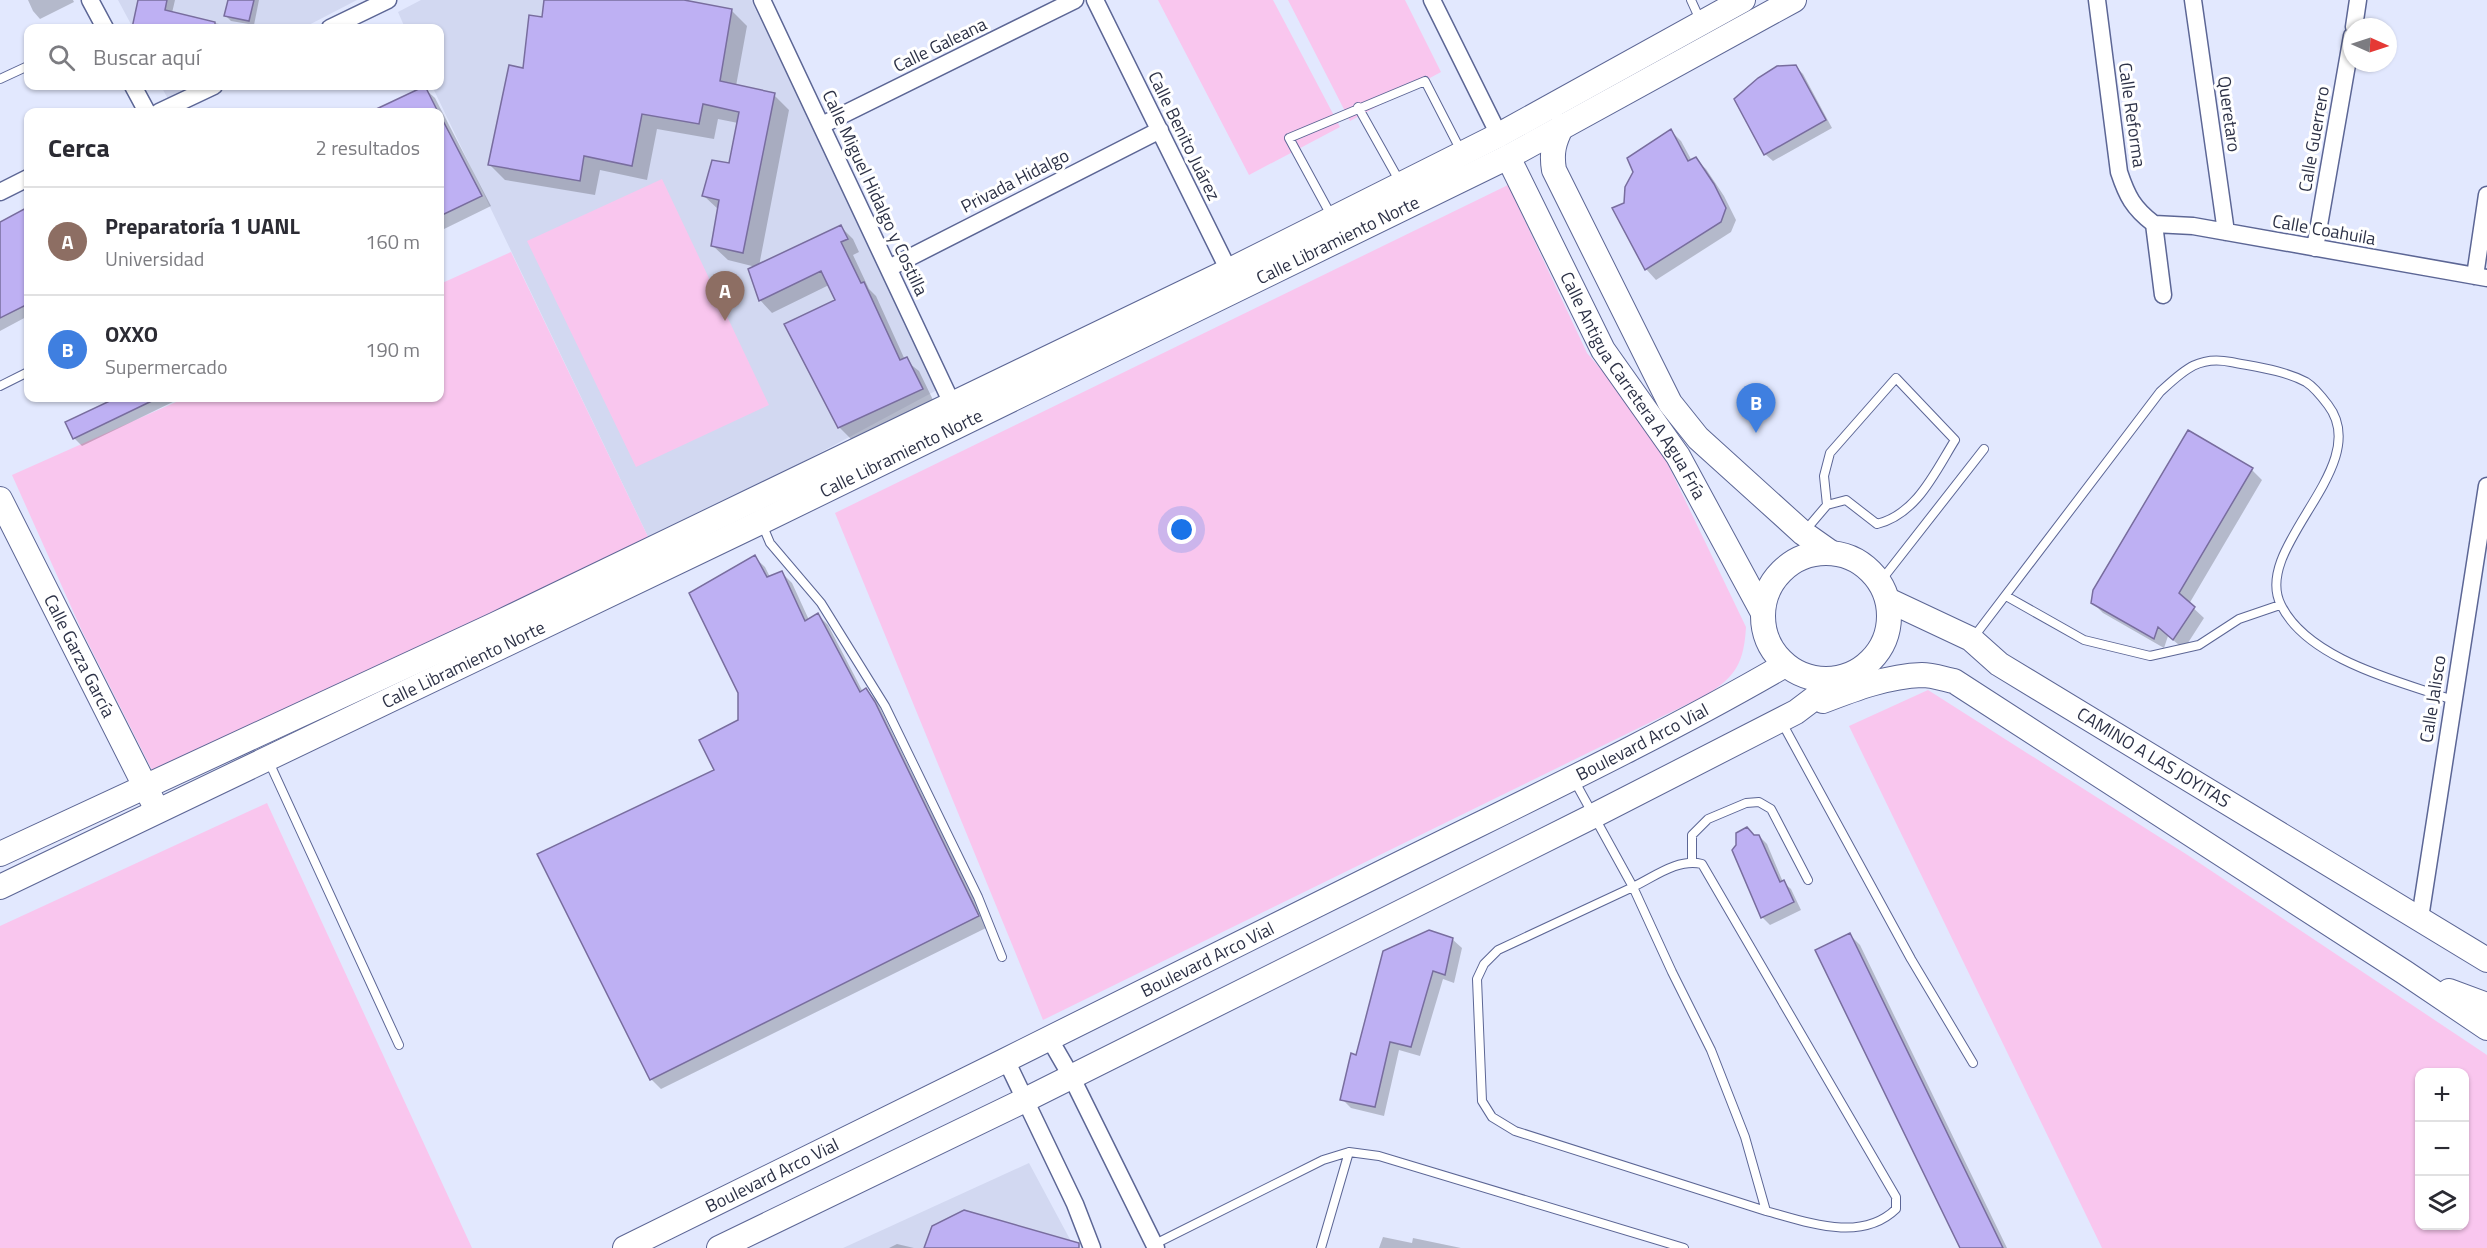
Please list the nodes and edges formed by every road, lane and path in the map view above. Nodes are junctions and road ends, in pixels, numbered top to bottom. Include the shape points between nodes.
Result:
1 (90, 0) edge
2 (388, 0) edge
3 (762, 0) edge
4 (1074, 0) edge
5 (1095, 0) edge
6 (1432, 0) edge
7 (1690, 0) edge
8 (1743, 0) edge
9 (1794, 0) edge
10 (2097, 0) edge
11 (2193, 0) edge
12 (2358, 0) edge
13 (2355, 18) edge
14 (1702, 23) junction
15 (103, 24) edge
16 (338, 24) edge
17 (24, 68) edge
18 (2346, 72) edge
19 (0, 79) edge
20 (135, 90) edge
21 (206, 90) edge
22 (1358, 107) junction
23 (145, 108) edge
24 (167, 108) edge
25 (822, 124) junction
26 (1562, 126) junction
27 (1160, 130) junction
28 (1504, 146) junction
29 (1461, 152) junction
30 (24, 180) edge
31 (1401, 183) junction
32 (0, 192) edge
33 (2487, 195) edge
34 (1333, 218) junction
35 (2154, 224) junction
36 (2226, 232) junction
37 (2315, 248) junction
38 (889, 268) junction
39 (2481, 277) edge
40 (1234, 279) junction
41 (2163, 295) dead end
42 (24, 374) edge
43 (0, 386) edge
44 (1670, 403) junction
45 (957, 414) junction
46 (1984, 449) dead end
47 (2487, 486) edge
48 (0, 499) edge
49 (1827, 505) junction
50 (761, 522) junction
51 (1803, 533) junction
52 (1830, 552) junction
53 (1884, 591) junction
54 (2006, 596) junction
55 (2280, 605) junction
56 (1762, 611) junction
57 (1971, 639) junction
58 (1785, 665) junction
59 (1841, 678) junction
60 (2452, 700) junction
61 (316, 708) junction
62 (1788, 716) junction
63 (326, 730) junction
64 (268, 759) junction
65 (1572, 777) junction
66 (146, 788) junction
67 (158, 812) junction
68 (1593, 816) junction
69 (0, 854) edge
70 (1692, 861) junction
71 (1809, 880) dead end
72 (0, 887) edge
73 (1633, 887) junction
74 (2420, 918) junction
75 (1002, 957) dead end
76 (2487, 960) edge
77 (2418, 981) junction
78 (2487, 1005) edge
79 (2487, 1028) edge
80 (1049, 1038) junction
81 (399, 1045) dead end
82 (1006, 1060) junction
83 (1973, 1063) dead end
84 (1071, 1076) junction
85 (1025, 1100) junction
86 (1349, 1152) junction
87 (1766, 1211) junction
88 (1152, 1247) edge
89 (624, 1248) edge
90 (719, 1248) edge
91 (1092, 1248) edge
92 (1321, 1248) edge
93 (1684, 1248) edge

1 - 15 street
2 - 16 street
3 - 25 street, Calle Miguel Hidalgo y Costilla
4 - 25 street, Calle Galeana
5 - 27 street, Calle Benito Juárez
6 - 28 street
7 - 14 lane
8 - 14 street, Calle Libramiento Norte
9 - 26 street, Calle Libramiento Norte
10 - 35 street, Calle Reforma via 2119,172 2139,212
11 - 36 street, Queretaro
12 - 13 street
14 - 28 street, Calle Libramiento Norte
17 - 19 lane
18 - 37 street, Calle Guerrero
20 - 23 street
21 - 24 street
22 - 29 lane via 1425,81
22 - 31 lane
22 - 34 lane via 1289,138
25 - 38 street, Calle Miguel Hidalgo y Costilla
26 - 28 street, Calle Libramiento Norte
26 - 44 street via 1551,154 1554,170
27 - 38 street, Privada Hidalgo
27 - 40 street, Calle Benito Juárez
28 - 29 street, Calle Libramiento Norte
28 - 40 street, Calle Libramiento Norte
28 - 44 street via 1623,362
28 - 56 street, Calle Antigua Carretera A Agua Fría via 1603,350 1678,456
29 - 31 street, Calle Libramiento Norte
30 - 32 street
31 - 34 street, Calle Libramiento Norte
33 - 39 street
34 - 40 street, Calle Libramiento Norte
35 - 36 street, Calle Coahuila via 2184,224
35 - 41 street
36 - 37 street, Calle Coahuila
37 - 39 street, Calle Coahuila
38 - 45 street, Calle Miguel Hidalgo y Costilla
40 - 45 street, Calle Libramiento Norte
42 - 43 lane
44 - 51 street, Calle Antigua Carretera A Agua Fría via 1698,438
45 - 50 street, Calle Libramiento Norte
45 - 61 street, Calle Libramiento Norte
46 - 53 lane
47 - 60 street, Calle Jalisco
48 - 66 street, Calle Garza García
49 - 49 lane via 1846,501 1877,524 1893,520 1921,495 1955,440 1896,378 1830,453 1824,476
49 - 51 lane
50 - 63 street, Calle Libramiento Norte
50 - 75 lane via 770,543 821,603 885,706 978,897
51 - 52 street, Calle Antigua Carretera A Agua Fría
52 - 53 street via 1850,556 1867,567
52 - 56 street via 1811,553 1792,561 1777,574
53 - 57 street, CAMINO A LAS JOYITAS
53 - 59 street via 1889,620 1885,640 1867,664
54 - 55 lane via 2084,640 2150,656 2199,645 2239,619
54 - 55 lane via 2160,392 2199,361 2223,360 2281,372 2307,383 2335,413 2340,435 2336,456 2275,580
54 - 57 lane
55 - 60 lane via 2300,630 2323,649
56 - 58 street via 1764,631 1772,650
57 - 74 street, CAMINO A LAS JOYITAS via 1999,664
58 - 59 street via 1821,680
58 - 65 street, Boulevard Arco Vial
59 - 62 street
60 - 74 street, Calle Jalisco
61 - 63 street
61 - 66 street, Calle Libramiento Norte
62 - 68 street
62 - 77 street via 1852,690 1901,677 1924,675 1954,681
62 - 83 lane via 1911,959
63 - 64 street, Calle Libramiento Norte
64 - 67 street, Calle Libramiento Norte
64 - 81 lane
65 - 68 lane
65 - 80 street, Boulevard Arco Vial
66 - 67 street, Calle Garza García
66 - 69 street, Calle Libramiento Norte
67 - 72 street, Calle Libramiento Norte
68 - 73 lane
68 - 84 street
70 - 71 lane via 1692,835 1708,819 1746,802 1759,802 1772,809
70 - 73 lane
70 - 87 lane via 1702,864 1896,1197 1896,1209 1885,1220 1867,1226 1843,1228
73 - 87 lane via 1711,1050 1745,1137
73 - 87 lane via 1498,950 1484,964 1478,979 1482,1101 1492,1117 1515,1131
74 - 76 street, CAMINO A LAS JOYITAS
77 - 78 street
77 - 79 street
80 - 82 street, Boulevard Arco Vial
80 - 84 street
82 - 85 street
82 - 89 street, Boulevard Arco Vial
84 - 85 street
84 - 88 street
85 - 90 street
85 - 91 street
86 - 88 lane via 1323,1160
86 - 92 lane
86 - 93 lane via 1379,1156

